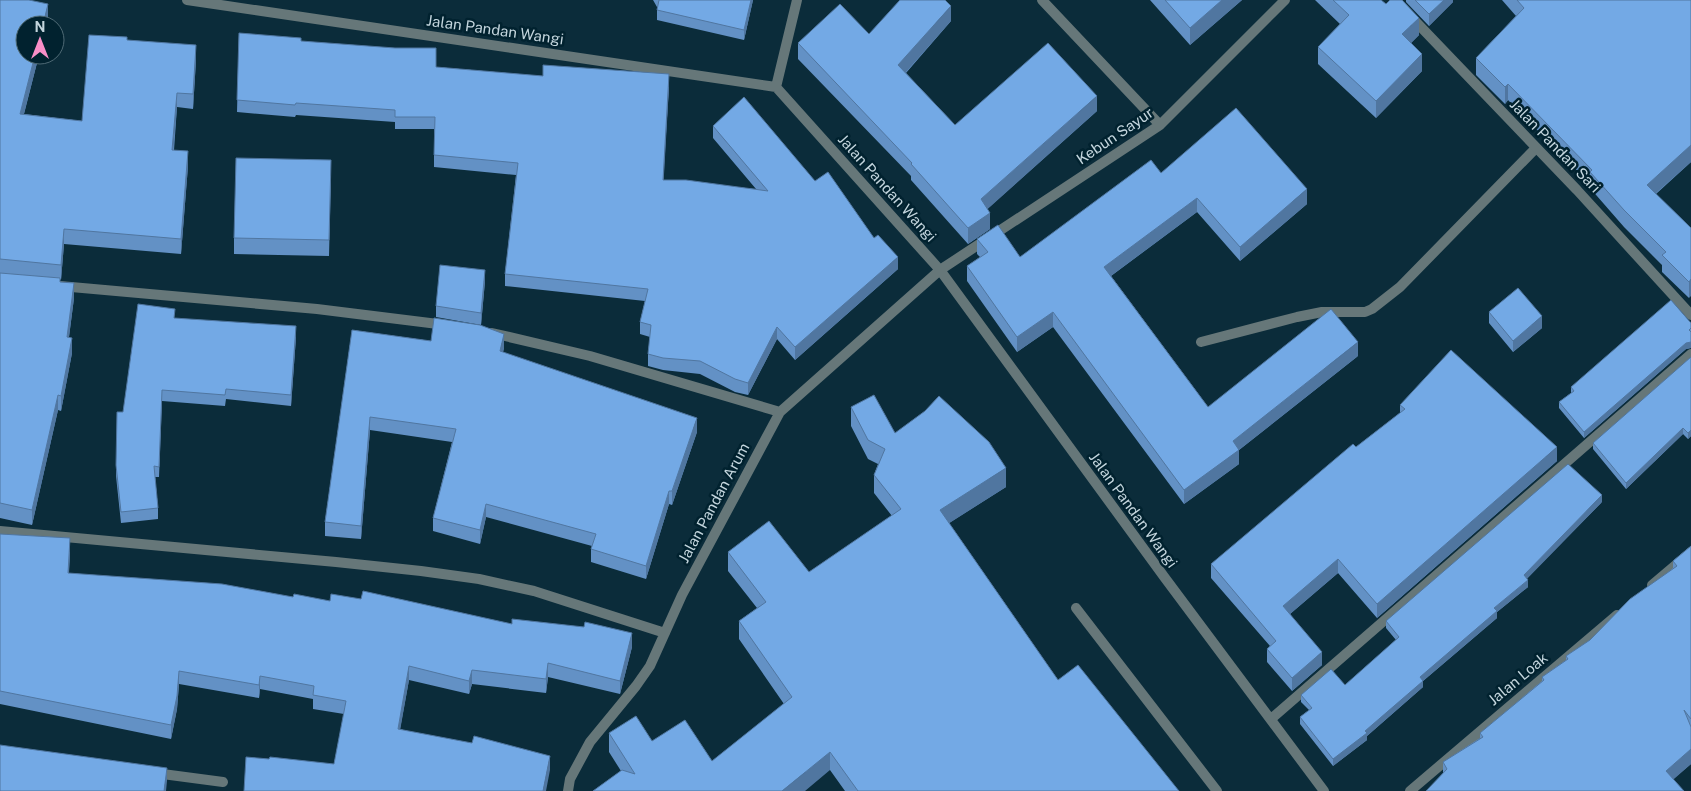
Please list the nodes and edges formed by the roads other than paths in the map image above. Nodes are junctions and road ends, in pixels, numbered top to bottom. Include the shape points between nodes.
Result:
1 (187, 0) edge
2 (797, 0) edge
3 (1042, 0) edge
4 (1285, 0) edge
5 (1395, 0) edge
6 (776, 86) junction
7 (1160, 125) junction
8 (1536, 148) junction
9 (940, 270) junction
10 (50, 285) edge
11 (1691, 315) edge
12 (452, 326) edge
13 (480, 331) edge
14 (1201, 342) dead end
15 (1691, 354) edge
16 (780, 412) junction
17 (0, 531) edge
18 (1691, 552) edge
19 (1645, 591) edge
20 (1076, 608) dead end
21 (1623, 610) edge
22 (665, 633) junction
23 (1271, 719) junction
24 (145, 771) edge
25 (223, 782) dead end
26 (568, 791) edge
27 (1217, 791) edge
28 (1324, 791) edge
29 (1410, 791) edge

1 - 6 street, Jalan Pandan Wangi
2 - 6 street
3 - 7 street
4 - 7 street, Kebun Sayur
5 - 8 street, Jalan Pandan Sari
6 - 9 street, Jalan Pandan Wangi
7 - 9 street, Kebun Sayur
8 - 11 street, Jalan Pandan Sari
8 - 14 street via 1400,287 1372,309 1365,312 1322,312
9 - 16 street, Jalan Pandan Arum
9 - 23 street, Jalan Pandan Wangi
10 - 12 street via 317,309
13 - 16 street via 590,356
15 - 23 street
16 - 22 street, Jalan Pandan Arum
17 - 22 street via 355,564 479,579 534,590
18 - 19 street
20 - 27 street
21 - 29 street, Jalan Loak
22 - 26 street, Jalan Pandan Arum via 650,666 590,742 570,779
23 - 28 street, Jalan Pandan Wangi
24 - 25 street

